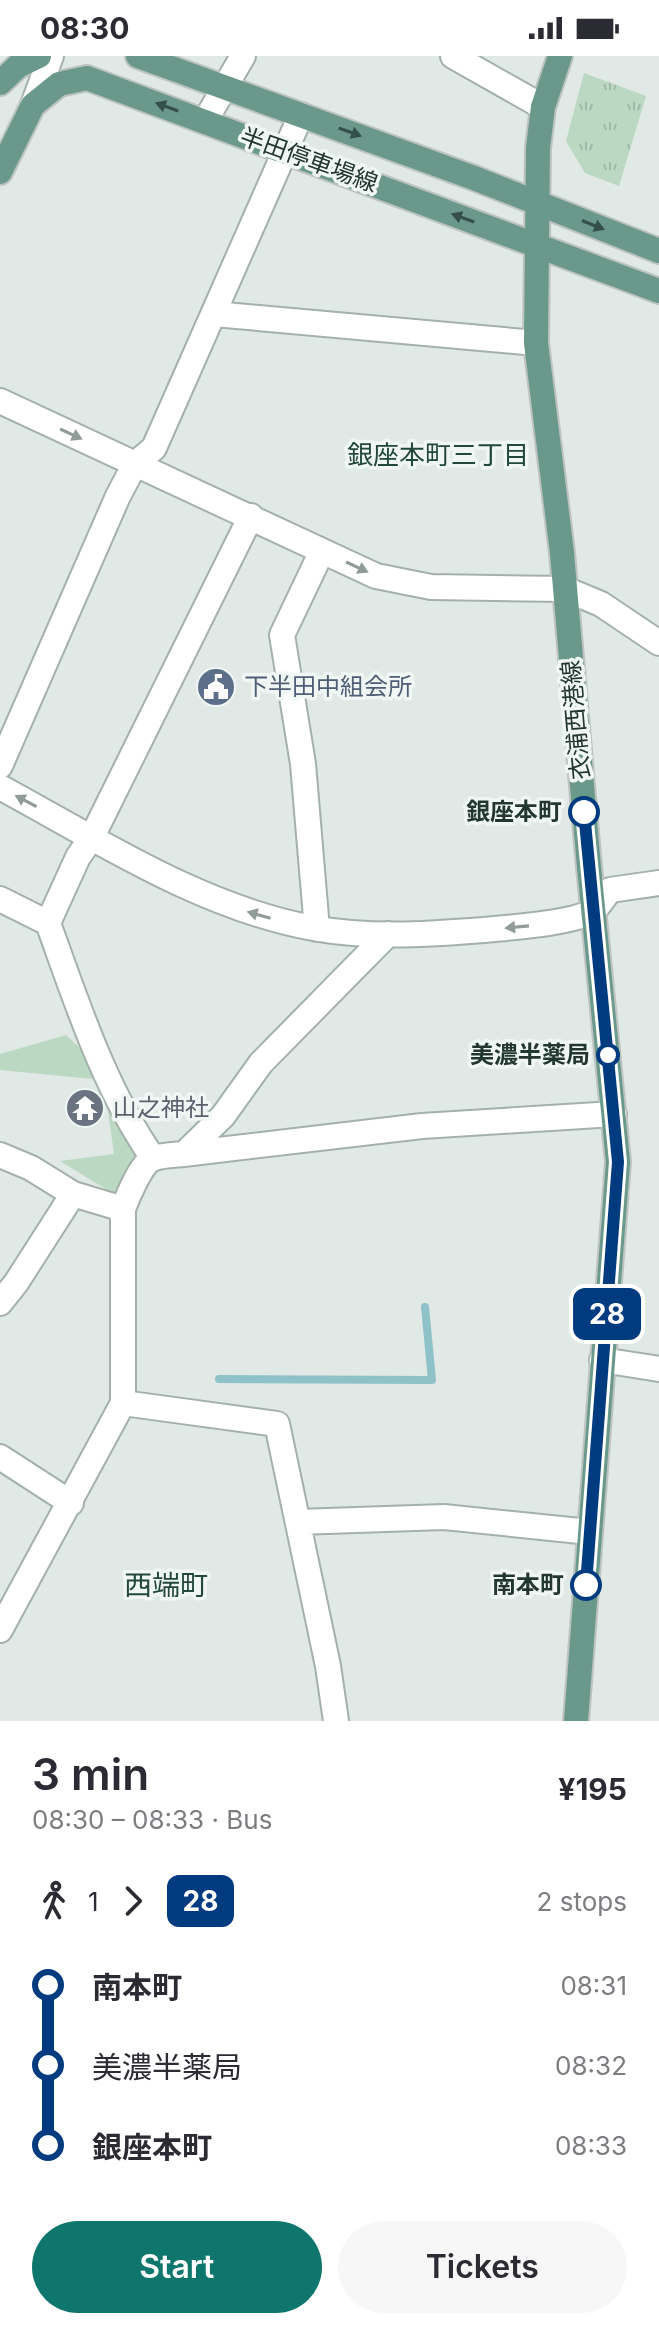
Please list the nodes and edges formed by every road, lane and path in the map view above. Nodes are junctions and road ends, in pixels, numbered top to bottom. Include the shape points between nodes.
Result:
1 (39, 56) edge
2 (51, 56) edge
3 (138, 56) edge
4 (243, 56) edge
5 (453, 56) edge
6 (560, 56) edge
7 (0, 83) edge
8 (224, 87) junction
9 (33, 105) junction
10 (543, 107) junction
11 (301, 115) junction
12 (205, 121) junction
13 (285, 151) junction
14 (0, 172) edge
15 (538, 202) junction
16 (537, 245) junction
17 (659, 251) edge
18 (659, 291) edge
19 (214, 314) junction
20 (536, 343) junction
21 (0, 401) edge
22 (135, 464) junction
23 (251, 516) junction
24 (322, 551) junction
25 (565, 589) junction
26 (659, 643) edge
27 (0, 766) edge
28 (0, 787) edge
29 (92, 837) junction
30 (659, 883) edge
31 (0, 899) edge
32 (593, 911) junction
33 (48, 923) junction
34 (317, 929) junction
35 (388, 934) junction
36 (614, 1114) junction
37 (184, 1154) junction
38 (0, 1155) edge
39 (153, 1158) junction
40 (73, 1194) junction
41 (123, 1209) junction
42 (0, 1303) edge
43 (602, 1360) junction
44 (659, 1369) edge
45 (123, 1403) junction
46 (0, 1457) edge
47 (71, 1503) junction
48 (298, 1522) junction
49 (590, 1532) junction
50 (2, 1619) edge
51 (336, 1721) edge
52 (576, 1721) edge

1 - 7 main road
2 - 9 street
3 - 8 main road, 半田停車場線
4 - 8 street
5 - 10 street
6 - 10 main road, 衣浦西港線
8 - 11 main road, 半田停車場線
8 - 12 street
12 -> 9 main road, 半田停車場線 via 87,78 59,84
9 - 14 main road, 半田停車場線
10 - 15 main road, 衣浦西港線
11 - 13 street
11 -> 15 main road, 半田停車場線
12 - 13 main road, 半田停車場線
16 -> 13 main road, 半田停車場線
13 - 19 street
15 - 16 main road, 衣浦西港線
15 -> 17 main road, 半田停車場線
16 - 18 main road, 半田停車場線
16 - 20 main road, 衣浦西港線
19 - 20 street
19 - 22 street via 154,448
20 - 25 main road, 衣浦西港線
21 -> 22 street
22 - 23 street
22 - 27 street
23 - 24 street
23 - 29 street
24 -> 25 street via 376,576 431,587
24 - 34 street via 282,635 303,764
25 - 26 street via 601,604
25 - 32 main road, 衣浦西港線
29 -> 28 street
29 - 33 street
34 -> 29 street via 196,892
30 - 32 street via 610,890
31 - 33 street
32 -> 35 street via 540,924
32 - 36 main road, 衣浦西港線
33 - 39 street via 111,1084
34 - 35 street
35 - 37 street via 261,1063 223,1116
36 - 37 street via 422,1126
36 - 43 main road, 衣浦西港線 via 618,1162
37 - 39 street
38 - 40 street
39 - 41 street
40 - 41 street
40 - 42 street
41 - 45 street
43 - 44 street
43 - 49 main road, 衣浦西港線
45 - 47 street
45 - 48 street via 277,1424
46 - 47 street
47 - 50 street
48 - 49 street via 444,1517
48 - 51 street
49 - 52 main road, 衣浦西港線

